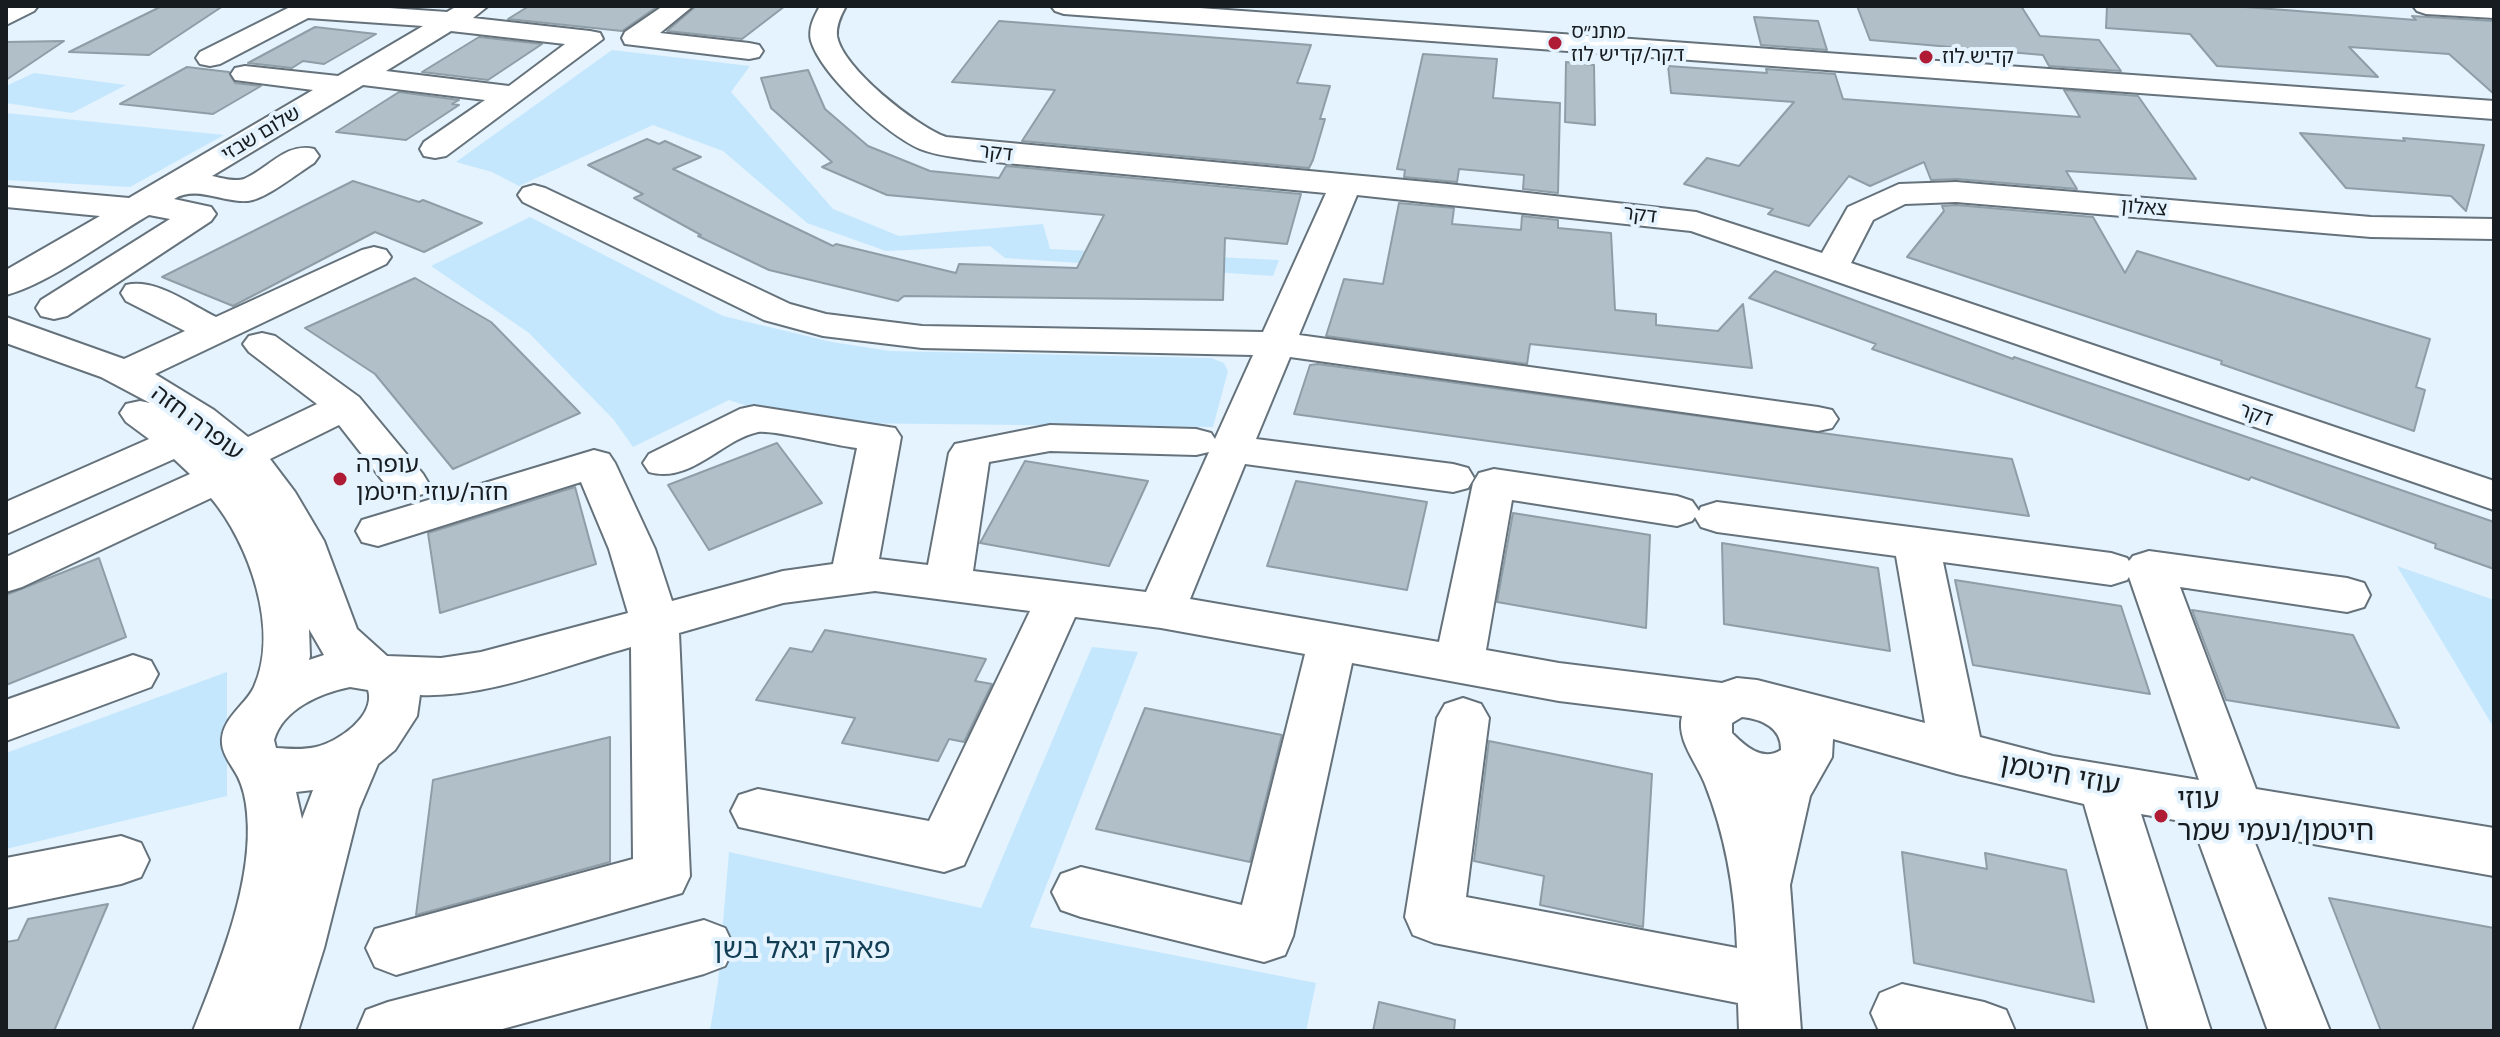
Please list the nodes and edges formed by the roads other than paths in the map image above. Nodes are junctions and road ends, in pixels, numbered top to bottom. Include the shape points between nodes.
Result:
1 (25, 6) edge
2 (644, 6) edge
3 (680, 6) edge
4 (833, 6) edge
5 (1064, 6) edge
6 (1468, 6) edge
7 (2426, 6) edge
8 (309, 8) edge
9 (2494, 10) edge
10 (6, 17) edge
11 (458, 17) edge
12 (605, 33) dead end
13 (1461, 37) junction
14 (749, 51) dead end
15 (210, 58) dead end
16 (245, 74) dead end
17 (351, 81) junction
18 (523, 86) dead end
19 (2494, 110) edge
20 (435, 149) dead end
21 (303, 156) dead end
22 (182, 182) junction
23 (1345, 185) junction
24 (534, 195) dead end
25 (6, 197) edge
26 (140, 207) junction
27 (2494, 229) edge
28 (374, 257) dead end
29 (46, 262) junction
30 (1831, 269) junction
31 (6, 284) edge
32 (139, 293) dead end
33 (6, 298) edge
34 (54, 308) dead end
35 (6, 328) edge
36 (215, 331) junction
37 (262, 344) dead end
38 (1278, 344) junction
39 (6, 356) edge
40 (125, 373) junction
41 (345, 406) junction
42 (1818, 419) dead end
43 (179, 441) junction
44 (1212, 446) junction
45 (664, 463) dead end
46 (232, 467) junction
47 (1453, 478) dead end
48 (408, 484) dead end
49 (2494, 496) edge
50 (6, 519) edge
51 (378, 531) dead end
52 (1916, 543) junction
53 (2111, 569) dead end
54 (6, 576) edge
55 (853, 577) junction
56 (948, 583) junction
57 (2347, 595) dead end
58 (1060, 597) junction
59 (1161, 611) junction
60 (655, 623) junction
61 (1332, 642) junction
62 (536, 657) junction
63 (375, 672) junction
64 (133, 674) dead end
65 (1461, 691) junction
66 (276, 699) junction
67 (1773, 703) junction
68 (6, 721) edge
69 (1716, 733) junction
70 (372, 738) junction
71 (1957, 753) junction
72 (260, 766) junction
73 (1800, 767) junction
74 (2105, 784) junction
75 (2224, 805) junction
76 (758, 811) dead end
77 (2494, 852) edge
78 (121, 860) dead end
79 (6, 883) edge
80 (1762, 889) junction
81 (1081, 892) dead end
82 (704, 947) dead end
83 (396, 948) dead end
84 (1769, 1006) edge
85 (1902, 1013) dead end
86 (224, 1031) edge
87 (267, 1031) edge
88 (388, 1031) edge
89 (1984, 1031) edge
90 (2180, 1031) edge
91 (2299, 1031) edge

1 - 10 street
2 - 12 street
3 - 14 street via 635,38
4 - 23 street, דקר via 824,22 825,41 836,57 872,102 927,141 974,151
5 - 13 street
6 - 13 street
7 - 9 street
8 - 11 street
8 - 15 street
11 - 17 street, שלום שבזי
11 - 18 street via 590,39
13 - 19 street
16 - 17 street
17 - 20 street via 512,95
17 - 22 street, שלום שבזי
21 - 22 street via 247,191
22 - 26 street, שלום שבזי
23 - 30 street, דקר via 1696,222
23 - 38 street
24 - 38 street via 777,312 823,325 922,337
25 - 26 street
26 - 29 street, שלום שבזי
26 - 34 street via 199,214
27 - 30 street, צאלון via 2371,227 1956,192 1899,194 1860,214
28 - 36 street
29 - 31 street, שלום שבזי
29 - 33 street, שלום שבזי
30 - 49 street, דקר
32 - 36 street
35 - 40 street, עופרה חזה
36 - 40 street
37 - 41 street
38 - 42 street
38 - 44 street
39 - 43 street, עופרה חזה via 82,380
40 - 46 street, עופרה חזה via 178,403
41 - 46 street
41 - 48 street
43 - 46 street, עופרה חזה
43 - 50 street
44 - 47 street
44 - 56 street via 1050,438 970,453
44 - 59 street
45 - 55 street via 754,418 880,437
46 - 54 street
46 - 63 street, עופרה חזה via 278,497 313,567 338,642 352,659
46 - 66 street, עופרה חזה via 286,612 288,652
51 - 60 street via 594,463 632,549
52 - 53 street
52 - 65 street via 1494,483
52 - 71 street
55 - 56 street
55 - 60 street via 783,587
56 - 58 street
57 - 75 street via 2149,567
58 - 59 street
58 - 76 street via 944,848
59 - 61 street
60 - 62 street
60 - 83 street via 662,876
61 - 65 street
61 - 81 street via 1264,936
62 - 63 street via 441,677
62 - 70 street via 450,693
63 - 66 street via 330,672 307,679
63 - 70 street via 394,687 396,700 390,718
64 - 68 street
65 - 69 street via 1559,682
65 - 84 street via 1434,917
66 - 72 street via 247,738 250,754
67 - 69 street via 1754,698
67 - 71 street, עוזי חיטמן
67 - 73 street via 1789,713 1808,738 1809,753
69 - 73 street via 1733,766 1774,777
69 - 80 street
70 - 72 street via 330,764 303,772
70 - 87 street via 347,770 328,818
71 - 73 street, עוזי חיטמן via 1895,750
71 - 74 street, עוזי חיטמן
72 - 86 street via 275,840 249,963
73 - 80 street via 1783,796
74 - 75 street, עוזי חיטמן
74 - 90 street
75 - 77 street, עוזי חיטמן
75 - 91 street
78 - 79 street
80 - 84 street
82 - 88 street
85 - 89 street

